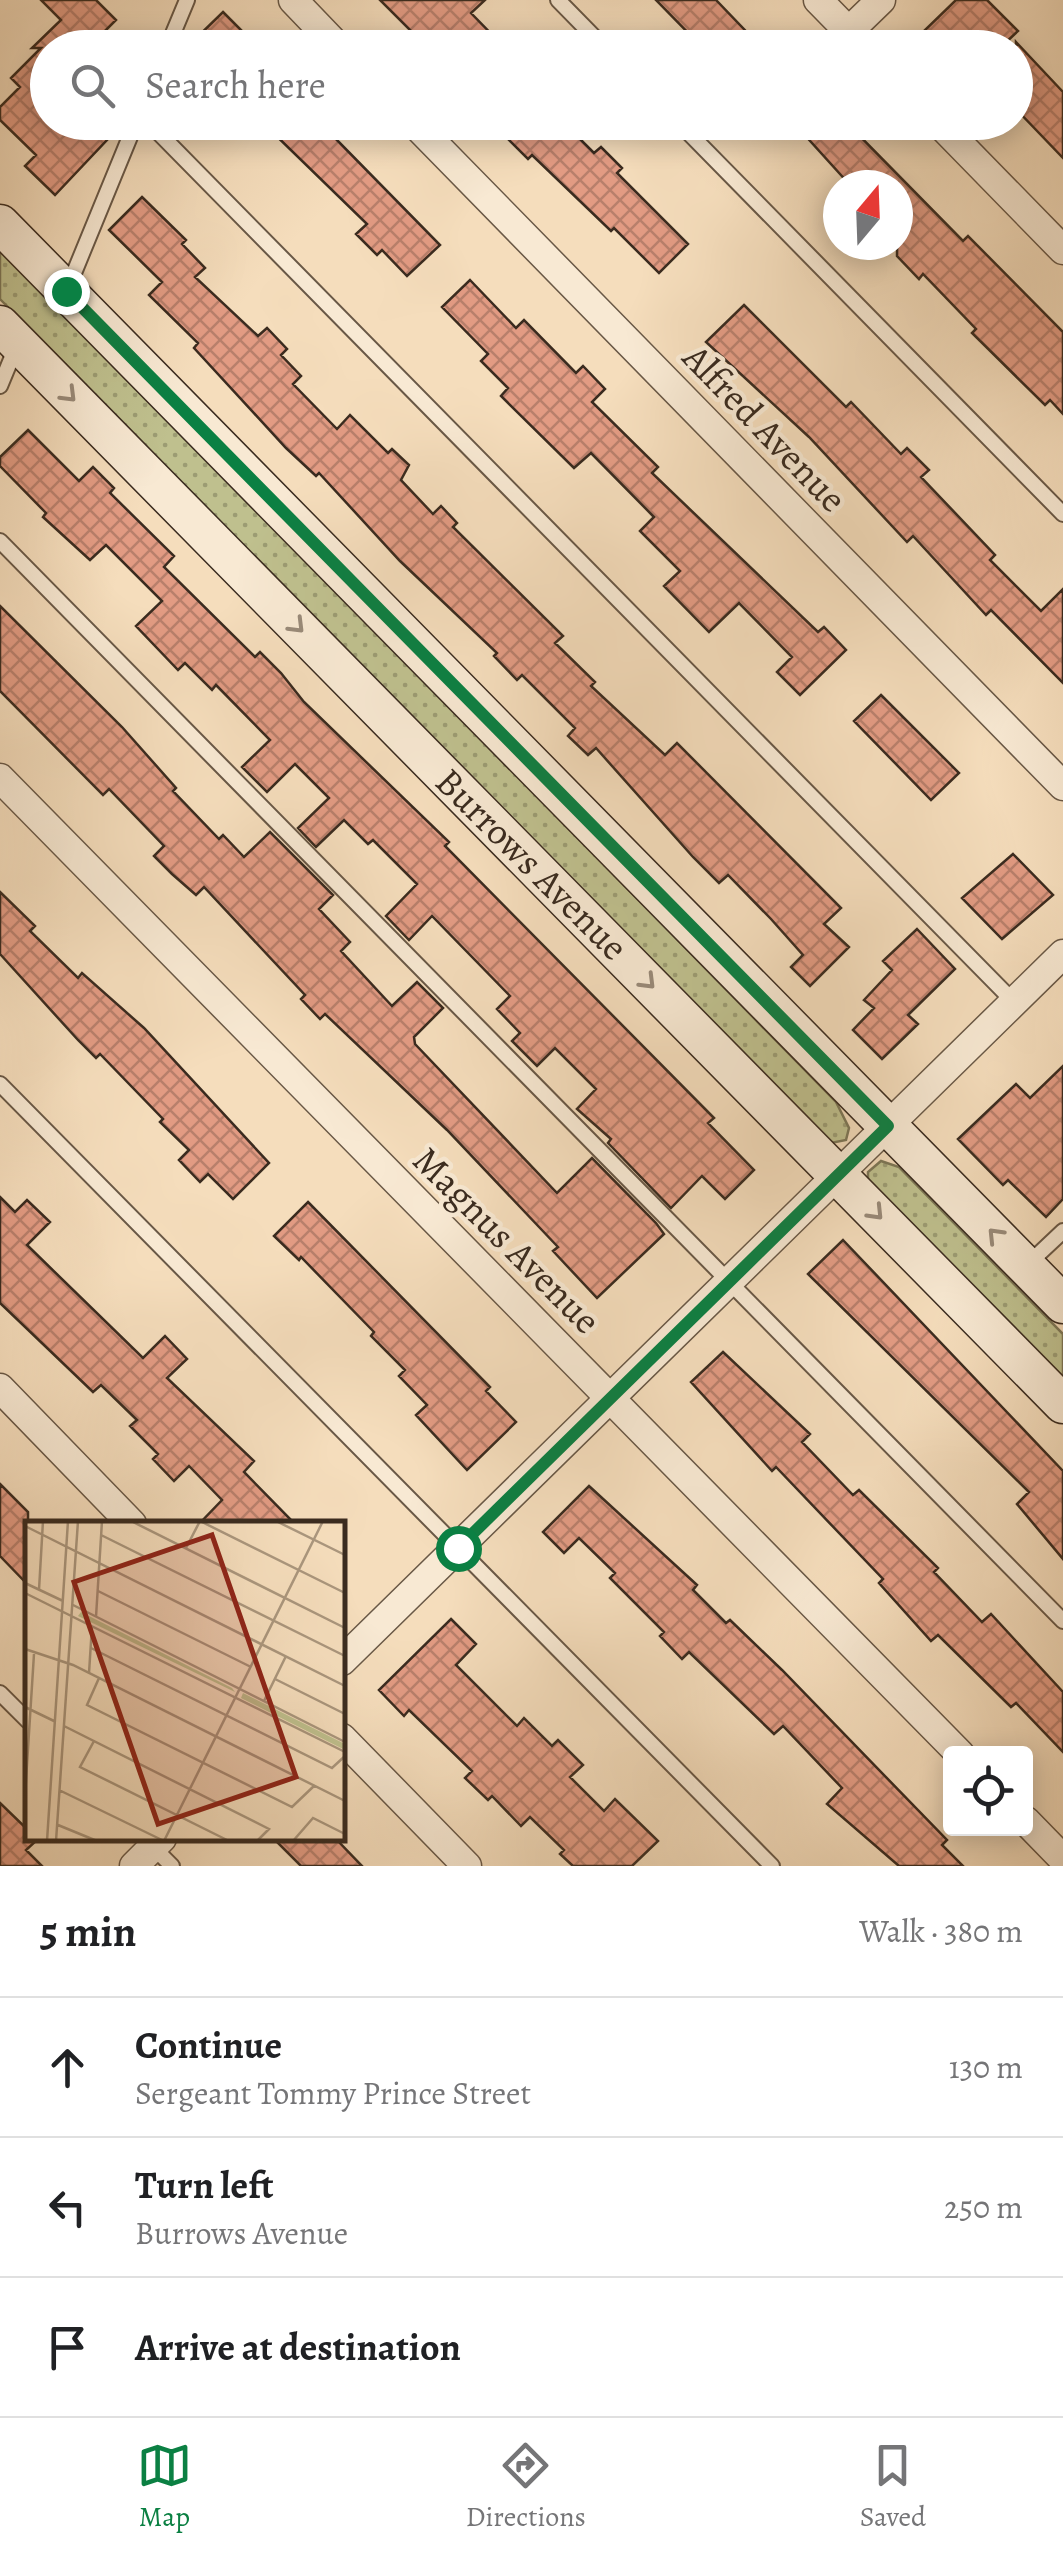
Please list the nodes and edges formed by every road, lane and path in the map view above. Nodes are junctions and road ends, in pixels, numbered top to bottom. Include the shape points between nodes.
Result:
1 (187, 0) edge
2 (293, 0) edge
3 (558, 0) edge
4 (818, 0) edge
5 (881, 0) edge
6 (174, 30) edge
7 (322, 30) edge
8 (587, 30) edge
9 (848, 30) edge
10 (863, 30) edge
11 (129, 140) edge
12 (166, 140) edge
13 (431, 140) edge
14 (696, 140) edge
15 (956, 140) edge
16 (0, 224) edge
17 (1063, 250) edge
18 (66, 291) junction
19 (9, 334) edge
20 (0, 386) edge
21 (1063, 514) edge
22 (0, 541) edge
23 (0, 778) edge
24 (1063, 786) edge
25 (1063, 954) edge
26 (1014, 1002) junction
27 (0, 1084) edge
28 (888, 1126) junction
29 (838, 1175) junction
30 (1063, 1231) edge
31 (1026, 1266) junction
32 (728, 1283) junction
33 (1063, 1304) edge
34 (0, 1388) edge
35 (610, 1398) junction
36 (1063, 1404) edge
37 (129, 1521) edge
38 (458, 1548) junction
39 (1063, 1621) edge
40 (345, 1658) edge
41 (0, 1693) edge
42 (25, 1718) edge
43 (345, 1741) edge
44 (952, 1746) edge
45 (1033, 1827) edge
46 (1063, 1859) edge
47 (467, 1866) edge
48 (772, 1866) edge

1 - 6 lane
2 - 7 street
3 - 8 lane
4 - 9 street
5 - 10 street
11 - 18 lane
12 - 26 lane
13 - 24 street, Alfred Avenue
14 - 21 lane
15 - 17 street
16 - 18 street, Burrows Avenue
18 - 28 street, Burrows Avenue
19 - 20 lane
19 -> 29 street, Burrows Avenue
22 - 32 lane
23 - 35 street, Magnus Avenue
25 - 26 street
26 - 28 street
27 - 38 lane
28 - 29 street
31 -> 28 street, Burrows Avenue
29 - 32 street
29 -> 36 street, Burrows Avenue
30 - 31 lane
31 - 33 street, Burrows Avenue
32 - 35 street
32 - 39 lane
34 - 37 street
35 - 38 street
35 - 44 street, Magnus Avenue
38 - 40 street
38 - 48 lane
41 - 42 lane
43 - 47 street
45 - 46 street

